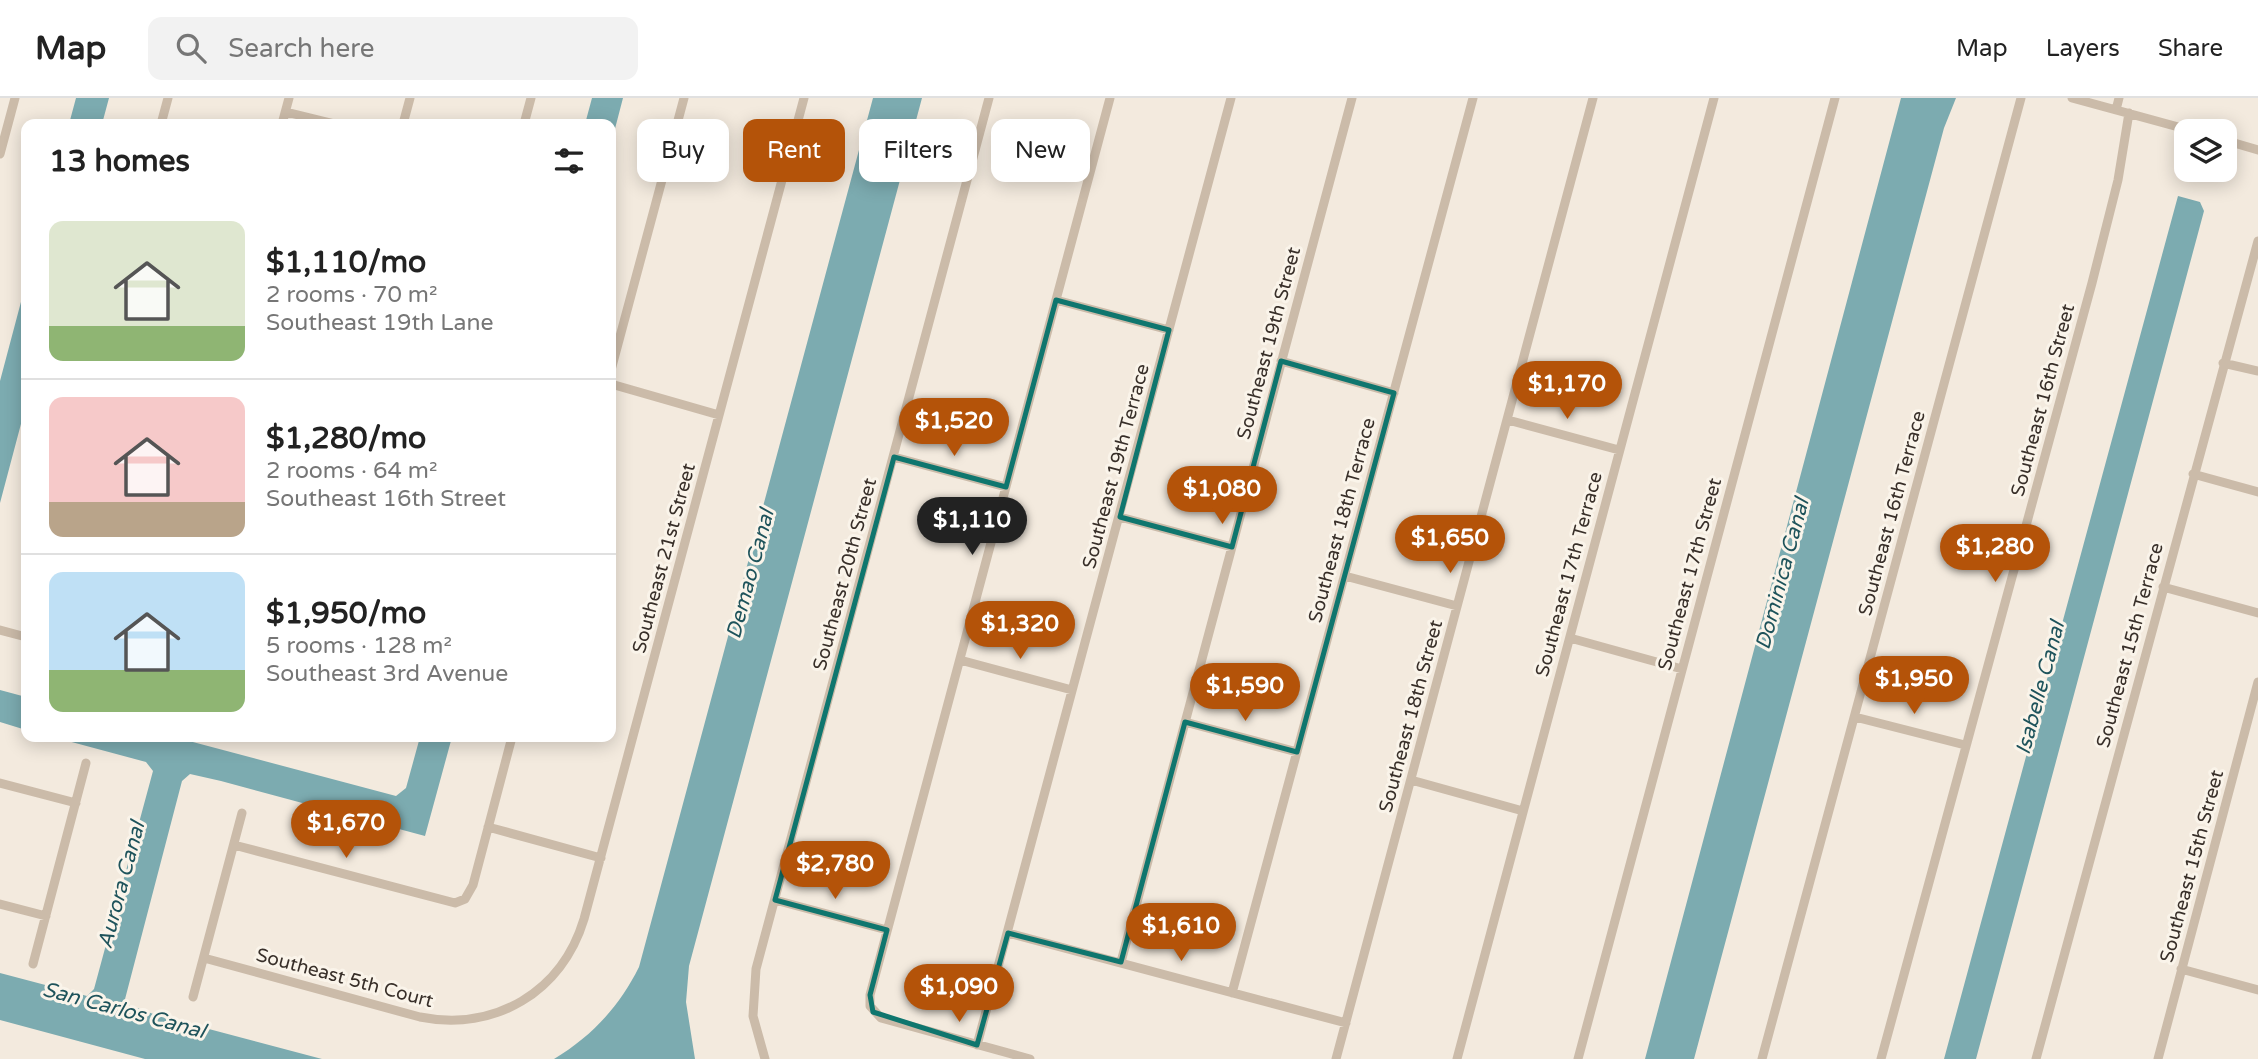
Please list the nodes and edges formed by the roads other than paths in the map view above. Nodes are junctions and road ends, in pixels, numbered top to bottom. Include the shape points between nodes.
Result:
1 (15, 98) edge
2 (168, 98) edge
3 (289, 98) edge
4 (410, 98) edge
5 (531, 98) edge
6 (684, 98) edge
7 (804, 98) edge
8 (989, 98) edge
9 (1111, 98) edge
10 (1231, 98) edge
11 (1352, 98) edge
12 (1473, 98) edge
13 (1593, 98) edge
14 (1714, 98) edge
15 (1835, 98) edge
16 (2021, 98) edge
17 (2072, 98) edge
18 (2119, 98) edge
19 (2102, 102) edge
20 (2116, 110) junction
21 (286, 112) junction
22 (2129, 113) junction
23 (162, 119) edge
24 (284, 119) edge
25 (315, 119) edge
26 (404, 119) edge
27 (525, 119) edge
28 (2174, 126) edge
29 (2237, 144) edge
30 (2258, 150) edge
31 (0, 154) edge
32 (2258, 241) edge
33 (1056, 300) junction
34 (1169, 330) junction
35 (616, 351) edge
36 (1282, 361) junction
37 (2223, 363) junction
38 (2258, 372) edge
39 (616, 385) edge
40 (1394, 393) junction
41 (719, 415) junction
42 (1508, 420) junction
43 (1619, 450) junction
44 (894, 457) junction
45 (2193, 474) junction
46 (1006, 488) junction
47 (2258, 492) edge
48 (1120, 517) junction
49 (1232, 547) junction
50 (1345, 576) junction
51 (2163, 587) junction
52 (1457, 606) junction
53 (2258, 613) edge
54 (0, 630) edge
55 (21, 633) edge
56 (1570, 638) junction
57 (960, 660) junction
58 (1682, 668) junction
59 (2258, 682) edge
60 (1072, 690) junction
61 (1854, 717) junction
62 (1185, 722) junction
63 (512, 742) edge
64 (1965, 746) junction
65 (1297, 752) junction
66 (86, 763) dead end
67 (1410, 780) junction
68 (0, 783) edge
69 (76, 803) junction
70 (1523, 811) junction
71 (242, 813) dead end
72 (488, 827) junction
73 (234, 845) junction
74 (601, 858) junction
75 (775, 900) junction
76 (0, 904) edge
77 (46, 916) junction
78 (887, 930) junction
79 (1008, 933) junction
80 (204, 958) junction
81 (1121, 962) junction
82 (33, 964) dead end
83 (2181, 969) junction
84 (2258, 990) edge
85 (1232, 992) junction
86 (193, 997) dead end
87 (517, 1005) joint
88 (1346, 1023) junction
89 (977, 1045) junction
90 (765, 1059) edge
91 (1030, 1059) edge
92 (1336, 1059) edge
93 (1457, 1059) edge
94 (1578, 1059) edge
95 (1762, 1059) edge
96 (1881, 1059) edge
97 (2036, 1059) edge
98 (2158, 1059) edge

1 - 31 street
2 - 23 street
3 - 21 street
4 - 26 street
5 - 27 street
6 - 35 street
7 - 41 street, Southeast 21st Street
8 - 44 street, Southeast 20th Street
9 - 33 street
10 - 34 street, Southeast 19th Terrace
11 - 36 street, Southeast 19th Street
12 - 40 street, Southeast 18th Terrace
13 - 42 street, Southeast 18th Street
14 - 43 street, Southeast 17th Terrace
15 - 58 street, Southeast 17th Street
16 - 61 street, Southeast 16th Terrace
17 - 19 street
18 - 20 street
19 - 20 street
20 - 22 street
21 - 24 street
21 - 25 street
22 - 28 street
22 - 64 street, Southeast 16th Street via 2118,180 2092,283
29 - 30 street
32 - 37 street, Southeast 15th Terrace
33 - 34 street
33 - 46 street
34 - 48 street, Southeast 19th Terrace
36 - 40 street
36 - 49 street, Southeast 19th Street
37 - 38 street
37 - 45 street, Southeast 15th Terrace
39 - 41 street
40 - 50 street, Southeast 18th Terrace
41 - 74 street, Southeast 21st Street
42 - 43 street
42 - 52 street, Southeast 18th Street
43 - 56 street, Southeast 17th Terrace
44 - 46 street
44 - 75 street, Southeast 20th Street
45 - 47 street
45 - 51 street, Southeast 15th Terrace
46 - 57 street
48 - 49 street
48 - 60 street, Southeast 19th Terrace
49 - 62 street, Southeast 19th Street
50 - 52 street
50 - 65 street, Southeast 18th Terrace
51 - 53 street
51 - 97 street, Southeast 15th Terrace
52 - 67 street, Southeast 18th Street
54 - 55 street
56 - 58 street
56 - 70 street, Southeast 17th Terrace
57 - 60 street
57 - 78 street
58 - 94 street, Southeast 17th Street
59 - 83 street, Southeast 15th Street
60 - 79 street, Southeast 19th Terrace
61 - 64 street
61 - 95 street, Southeast 16th Terrace
62 - 65 street
62 - 81 street, Southeast 19th Street
63 - 72 street
64 - 96 street, Southeast 16th Street
65 - 85 street, Southeast 18th Terrace
66 - 69 street
67 - 70 street
67 - 88 street, Southeast 18th Street
68 - 69 street
69 - 77 street
70 - 93 street, Southeast 17th Terrace
71 - 73 street
72 - 73 street via 468,895 446,903
72 - 74 street
73 - 80 street
74 - 87 street, Southeast 21st Street via 574,947 549,982
75 - 78 street
75 - 90 street, Southeast 20th Street via 753,992 755,1029
76 - 77 street
77 - 82 street
78 - 89 street via 870,995 873,1012
79 - 81 street
79 - 89 street, Southeast 19th Terrace
80 - 86 street
80 - 87 street, Southeast 5th Court via 435,1020 471,1020
81 - 85 street
83 - 84 street
83 - 98 street, Southeast 15th Street
85 - 88 street
88 - 92 street, Southeast 18th Street
89 - 91 street

